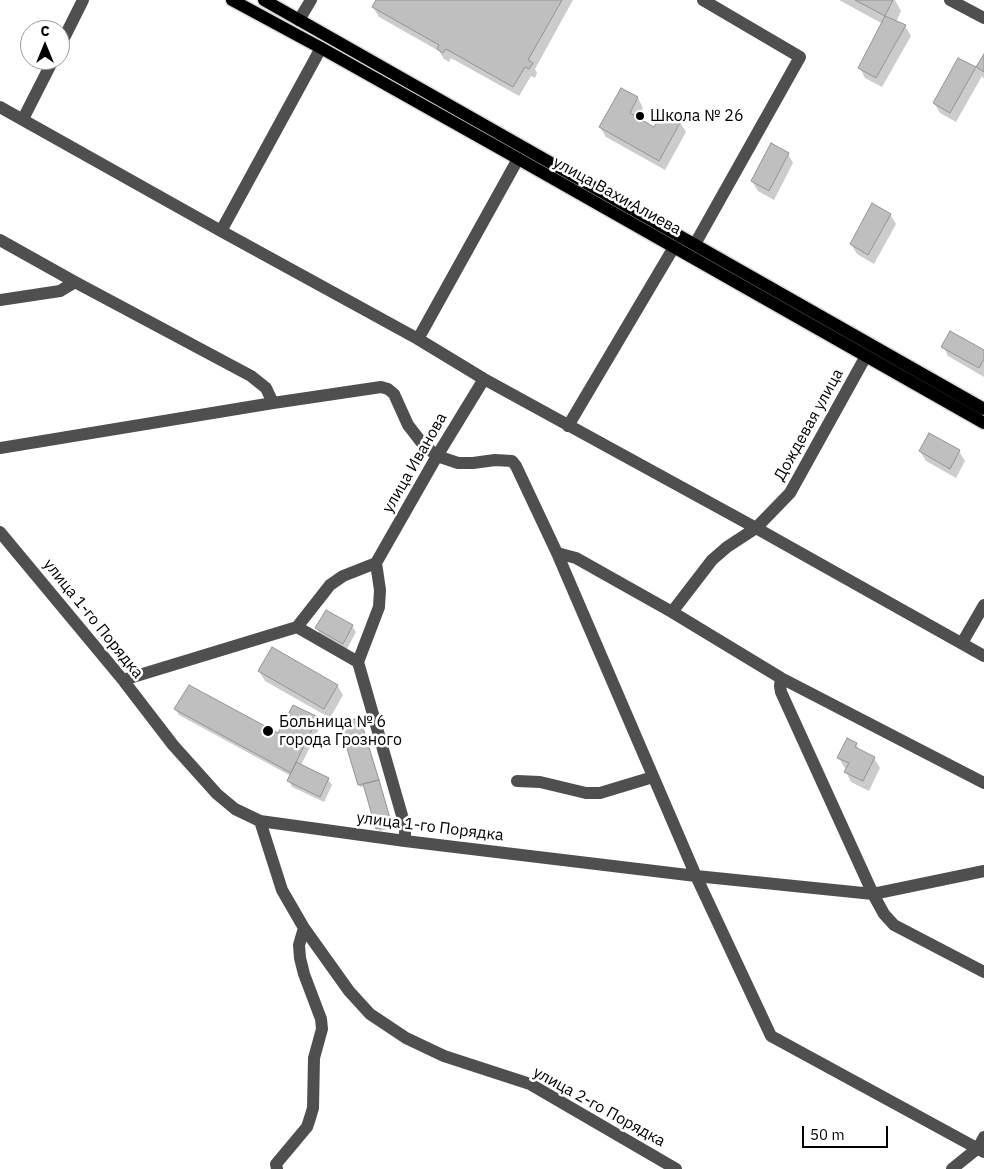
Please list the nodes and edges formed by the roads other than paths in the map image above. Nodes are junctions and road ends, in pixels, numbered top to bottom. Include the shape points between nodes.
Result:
1 (83, 0) edge
2 (232, 0) edge
3 (264, 0) edge
4 (311, 0) edge
5 (702, 0) edge
6 (955, 1) edge
7 (984, 18) edge
8 (299, 20) junction
9 (70, 26) edge
10 (321, 48) junction
11 (48, 70) edge
12 (0, 107) edge
13 (23, 119) junction
14 (518, 159) junction
15 (221, 231) junction
16 (0, 240) edge
17 (695, 244) junction
18 (674, 247) junction
19 (75, 282) junction
20 (0, 300) edge
21 (418, 338) junction
22 (866, 356) junction
23 (484, 380) junction
24 (273, 404) junction
25 (984, 409) edge
26 (984, 423) edge
27 (568, 426) junction
28 (0, 448) edge
29 (437, 456) junction
30 (756, 528) junction
31 (0, 532) edge
32 (557, 553) junction
33 (376, 563) junction
34 (984, 605) edge
35 (672, 612) junction
36 (297, 627) junction
37 (962, 643) junction
38 (984, 656) edge
39 (358, 662) junction
40 (781, 678) junction
41 (123, 680) junction
42 (653, 777) junction
43 (517, 781) dead end
44 (984, 783) edge
45 (260, 821) junction
46 (405, 841) junction
47 (984, 870) edge
48 (696, 876) junction
49 (873, 894) junction
50 (304, 928) junction
51 (984, 972) edge
52 (982, 1145) edge
53 (276, 1169) edge
54 (676, 1169) edge
55 (952, 1169) edge

1 - 9 street
2 - 10 main road, улица Вахи Алиева
3 - 8 main road, улица Вахи Алиева
4 - 8 street
5 - 17 street via 800,57
6 - 7 street
8 - 17 main road, улица Вахи Алиева
10 - 14 main road, улица Вахи Алиева
10 - 15 street
11 - 13 street
12 - 13 street
13 - 15 street
14 - 18 main road, улица Вахи Алиева
14 - 21 street
15 - 21 street
16 - 19 street
17 - 25 main road, улица Вахи Алиева
18 - 22 main road, улица Вахи Алиева
18 - 27 street
19 - 20 street via 60,291
19 - 24 street via 250,376 266,388
21 - 23 street
22 - 26 main road, улица Вахи Алиева
22 - 30 street, Дождевая улица via 790,493
23 - 27 street
23 - 29 street, улица Иванова
24 - 28 street
24 - 29 street via 381,387 388,389 394,394 408,425 422,444
27 - 30 street
29 - 32 street via 458,463 512,461
29 - 33 street, улица Иванова
30 - 35 street, Дождевая улица via 712,560
30 - 37 street
31 - 41 street, улица 1-го Порядка
32 - 35 street via 576,558
32 - 42 street
33 - 36 street via 343,576 330,585
33 - 39 street via 379,607
34 - 37 street
35 - 40 street
36 - 39 street
36 - 41 street
37 - 38 street
39 - 46 street via 405,826
40 - 44 street
40 - 49 street via 781,692
41 - 45 street, улица 1-го Порядка via 173,746 217,794 235,809
42 - 43 street via 600,793
42 - 48 street
45 - 46 street, улица 1-го Порядка
45 - 50 street, улица 2-го Порядка via 282,890
46 - 48 street, улица 1-го Порядка
47 - 49 street, улица 1-го Порядка
48 - 49 street, улица 1-го Порядка
48 - 52 street via 771,1036
49 - 51 street via 894,925
50 - 53 street via 299,945 300,958 322,1029 314,1058 313,1108 307,1127 276,1164
50 - 54 street, улица 2-го Порядка via 349,991 370,1014 406,1038 444,1056 530,1084
52 - 55 street

